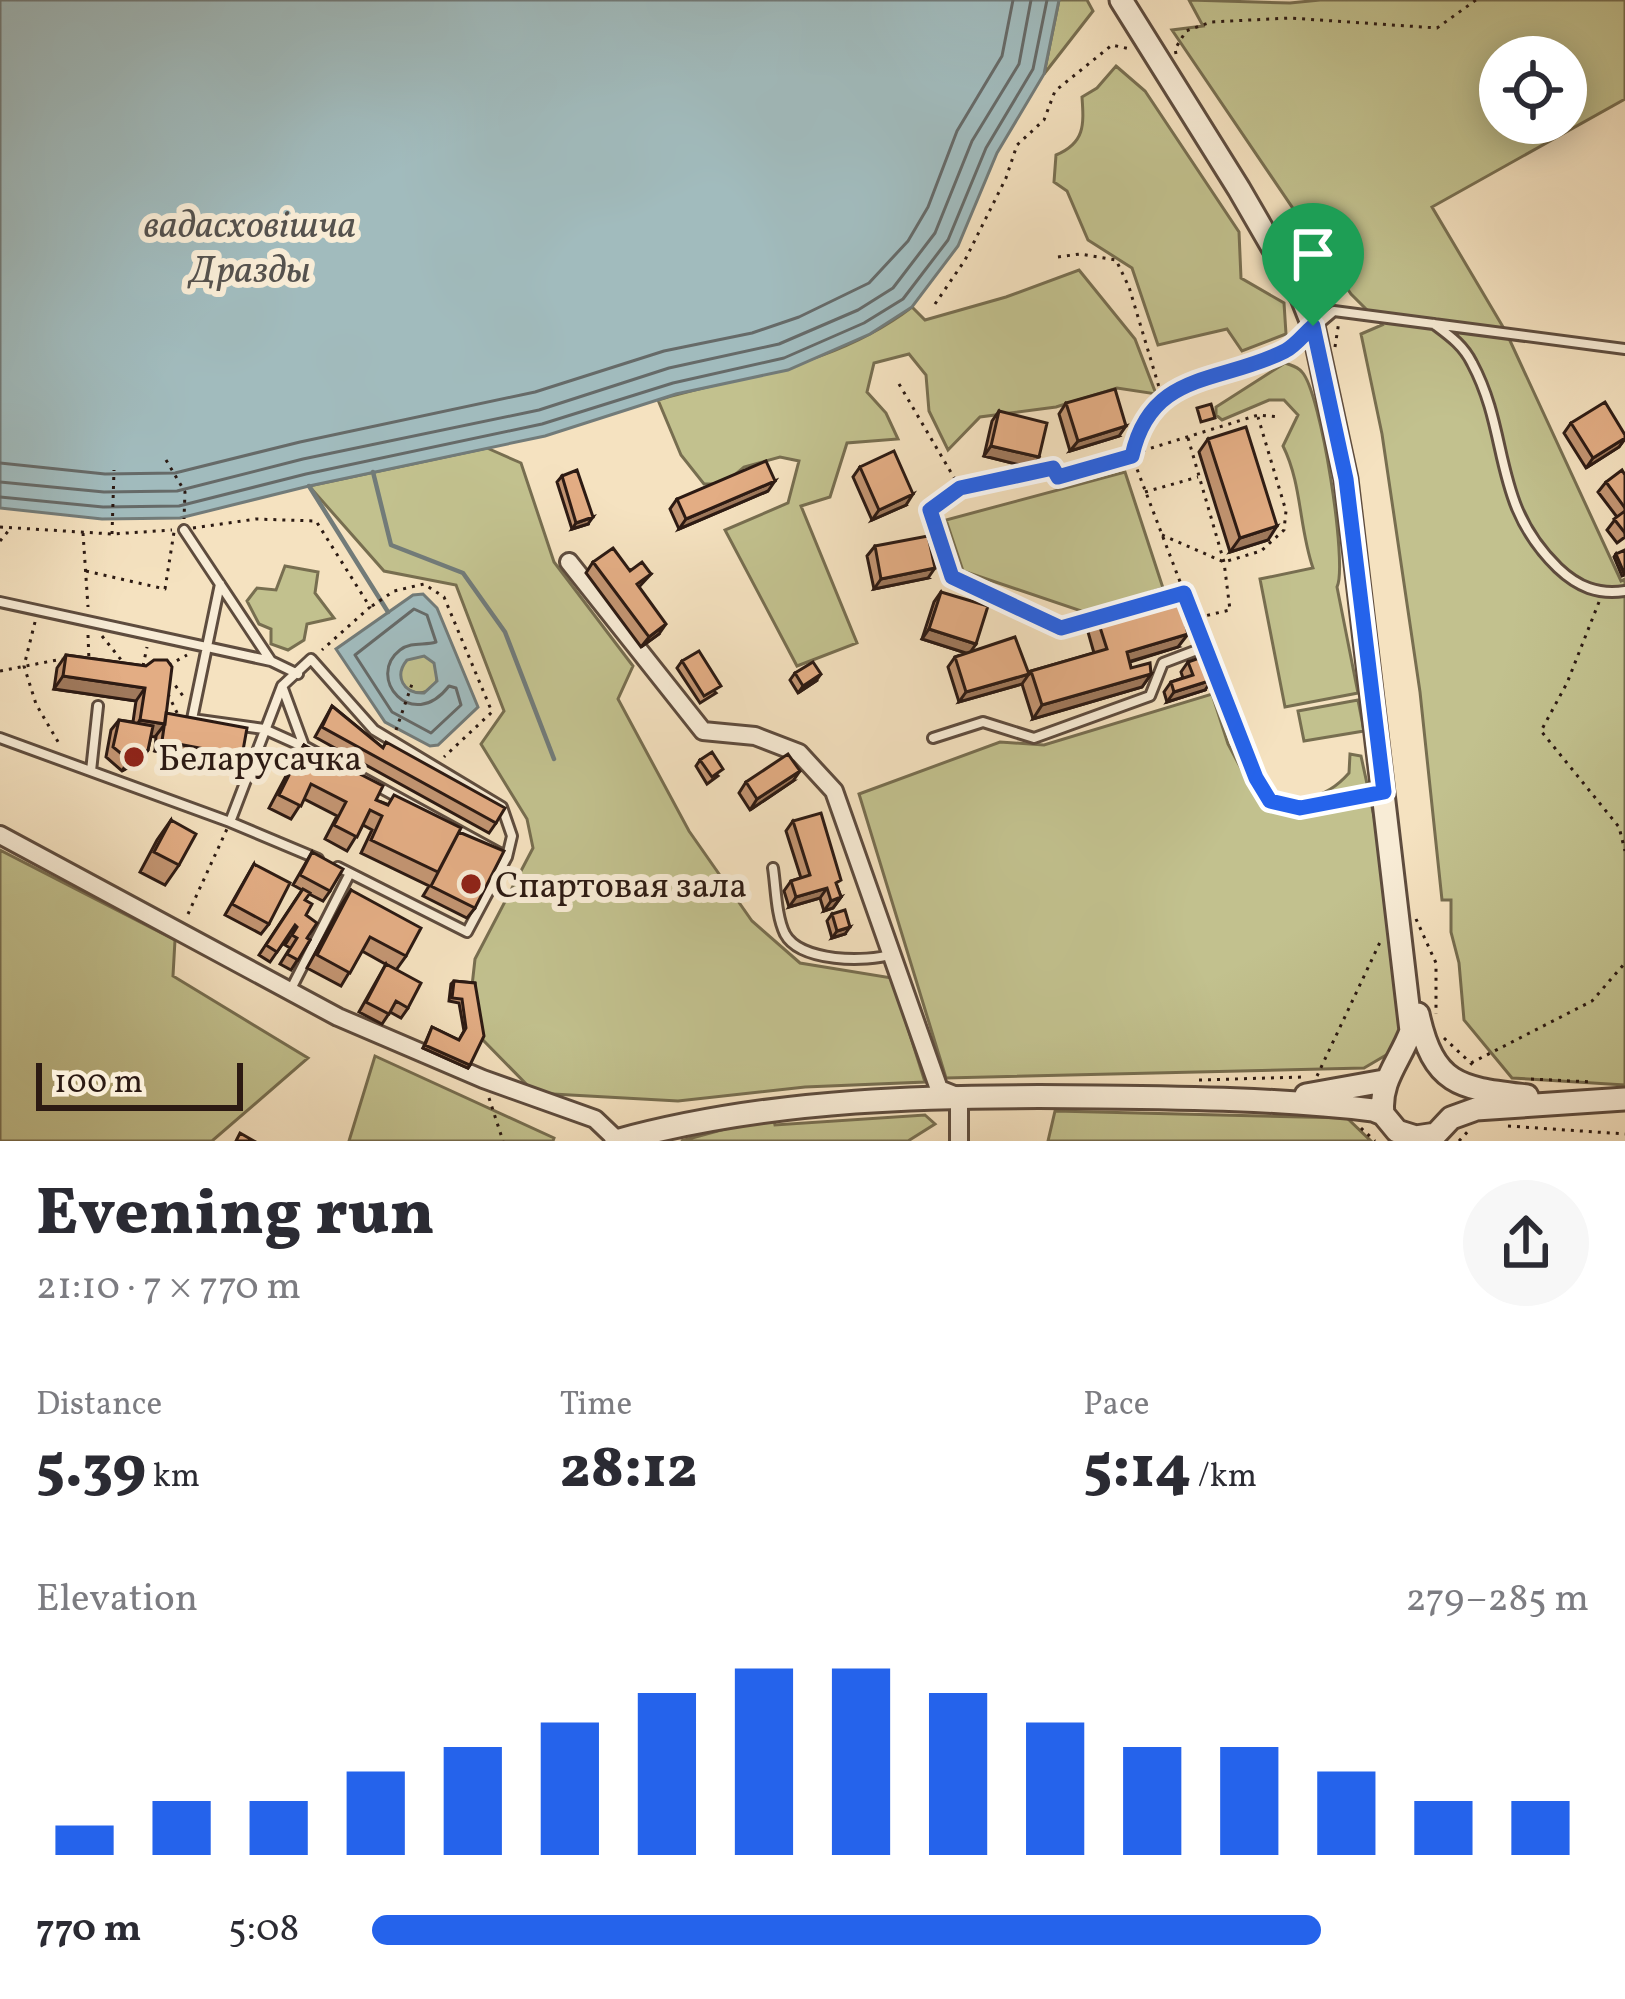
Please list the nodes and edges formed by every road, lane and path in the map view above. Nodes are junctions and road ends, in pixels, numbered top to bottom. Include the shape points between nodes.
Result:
1 (1121, 0) edge
2 (1476, 0) edge
3 (1149, 46) junction
4 (1179, 63) dead end
5 (1058, 257) dead end
6 (934, 304) dead end
7 (1432, 323) junction
8 (1313, 326) junction
9 (1625, 349) edge
10 (899, 384) dead end
11 (1162, 398) junction
12 (1258, 416) junction
13 (1279, 417) dead end
14 (1188, 437) junction
15 (1132, 456) junction
16 (166, 460) dead end
17 (114, 470) dead end
18 (1199, 476) junction
19 (960, 488) junction
20 (1145, 492) junction
21 (0, 527) edge
22 (11, 528) junction
23 (179, 530) junction
24 (83, 532) junction
25 (112, 534) junction
26 (1162, 534) junction
27 (0, 541) edge
28 (569, 562) dead end
29 (1224, 562) junction
30 (86, 571) junction
31 (220, 584) junction
32 (1625, 591) edge
33 (1184, 593) junction
34 (1601, 595) junction
35 (0, 602) edge
36 (373, 605) junction
37 (38, 609) junction
38 (1194, 618) junction
39 (88, 619) junction
40 (151, 633) junction
41 (204, 646) junction
42 (1205, 647) junction
43 (311, 659) junction
44 (72, 661) edge
45 (271, 661) junction
46 (89, 663) edge
47 (24, 666) junction
48 (109, 666) edge
49 (143, 667) junction
50 (129, 670) junction
51 (0, 671) edge
52 (298, 674) junction
53 (412, 681) dead end
54 (282, 686) junction
55 (98, 706) dead end
56 (193, 715) junction
57 (264, 729) junction
58 (394, 734) dead end
59 (0, 738) edge
60 (933, 738) dead end
61 (304, 746) junction
62 (72, 764) junction
63 (433, 767) junction
64 (91, 771) junction
65 (1384, 792) junction
66 (230, 822) junction
67 (0, 835) edge
68 (1625, 851) edge
69 (507, 857) junction
70 (773, 868) dead end
71 (350, 872) junction
72 (1398, 903) junction
73 (188, 914) dead end
74 (1403, 949) junction
75 (894, 953) junction
76 (1625, 963) edge
77 (290, 991) junction
78 (1454, 1070) junction
79 (1391, 1072) junction
80 (1316, 1077) dead end
81 (1520, 1078) dead end
82 (483, 1079) junction
83 (1604, 1083) dead end
84 (959, 1097) junction
85 (1270, 1099) junction
86 (1625, 1099) edge
87 (1549, 1102) junction
88 (1509, 1126) dead end
89 (1361, 1128) dead end
90 (1394, 1129) edge
91 (1448, 1130) edge
92 (1625, 1134) edge
93 (503, 1141) edge
94 (616, 1141) edge
95 (959, 1141) edge
96 (1375, 1141) edge
97 (1459, 1141) edge

1 - 3 street
2 - 4 path via 1437,28 1290,18 1211,22 1186,31 1175,49
3 - 6 path via 1112,45 1054,91
3 - 8 street
5 - 11 path via 1116,260
7 - 8 lane via 1334,310
7 - 9 lane
7 - 34 lane via 1461,344 1474,366 1525,529 1570,579
8 - 11 lane via 1288,350
8 - 65 street via 1346,479
10 - 19 path
11 - 15 path via 1139,424
12 - 13 path
12 - 14 path
12 - 29 path via 1286,511 1284,530 1261,551
14 - 15 path
14 - 18 path
15 - 19 path via 1058,477 1053,468
15 - 20 path
16 - 23 path via 185,492
17 - 25 path
18 - 20 path
18 - 29 path
19 - 33 path via 930,510 952,577 1061,628
20 - 26 path
21 - 22 path
22 - 24 path
22 - 27 path
23 - 25 path
23 - 30 path via 165,589
23 - 31 lane
23 - 36 path via 316,521
24 - 25 path
24 - 30 path
26 - 29 path
26 - 33 path
28 - 75 street via 703,731 755,736 799,753 834,791
29 - 38 path via 1230,610
30 - 39 path
31 - 41 lane
31 - 45 lane
32 - 34 lane
33 - 38 path
34 - 68 path via 1541,730 1619,826
35 - 37 lane
36 - 43 path
36 - 63 path via 424,584 444,597 493,712
37 - 39 lane
37 - 47 path
38 - 42 path
39 - 40 lane
39 - 46 path
39 - 50 path
40 - 41 lane
40 - 49 path
41 - 45 lane
41 - 49 path via 156,669
41 - 56 lane
42 - 60 lane via 1162,663 1150,696 1034,738 983,722
42 - 65 lane via 1270,801 1300,808
43 - 52 lane
43 - 63 lane via 374,730
44 - 47 path
45 - 52 lane
47 - 51 path
47 - 62 path
48 - 50 path
49 - 50 path
52 - 54 lane
53 - 58 path
54 - 57 lane
54 - 61 lane
55 - 64 lane
56 - 56 path via 176,716 166,680 175,685
56 - 57 lane
57 - 61 lane
57 - 66 lane
59 - 62 lane
61 - 69 lane
62 - 64 lane
63 - 69 lane via 502,807 512,836
64 - 66 lane
65 - 72 street
66 - 71 lane
66 - 73 path
67 - 77 street
69 - 71 lane via 466,932
70 - 75 lane via 784,933 795,946 872,961
71 - 77 lane
72 - 74 street
72 - 80 path
74 - 78 street via 1429,1054
74 - 79 street via 1411,1031
75 - 84 street via 939,1089
76 - 78 path via 1592,1001
77 - 82 street
78 - 79 street via 1415,1060
78 - 87 street via 1476,1091
78 - 91 street
79 - 85 street
79 - 90 street
81 - 83 path
82 - 93 path
82 - 94 street via 596,1119
84 - 85 street
84 - 94 street via 733,1115
84 - 95 street
85 - 90 street
86 - 87 street
87 - 91 street via 1476,1109
88 - 92 path
89 - 96 path
90 - 91 street via 1415,1137
91 - 97 path

